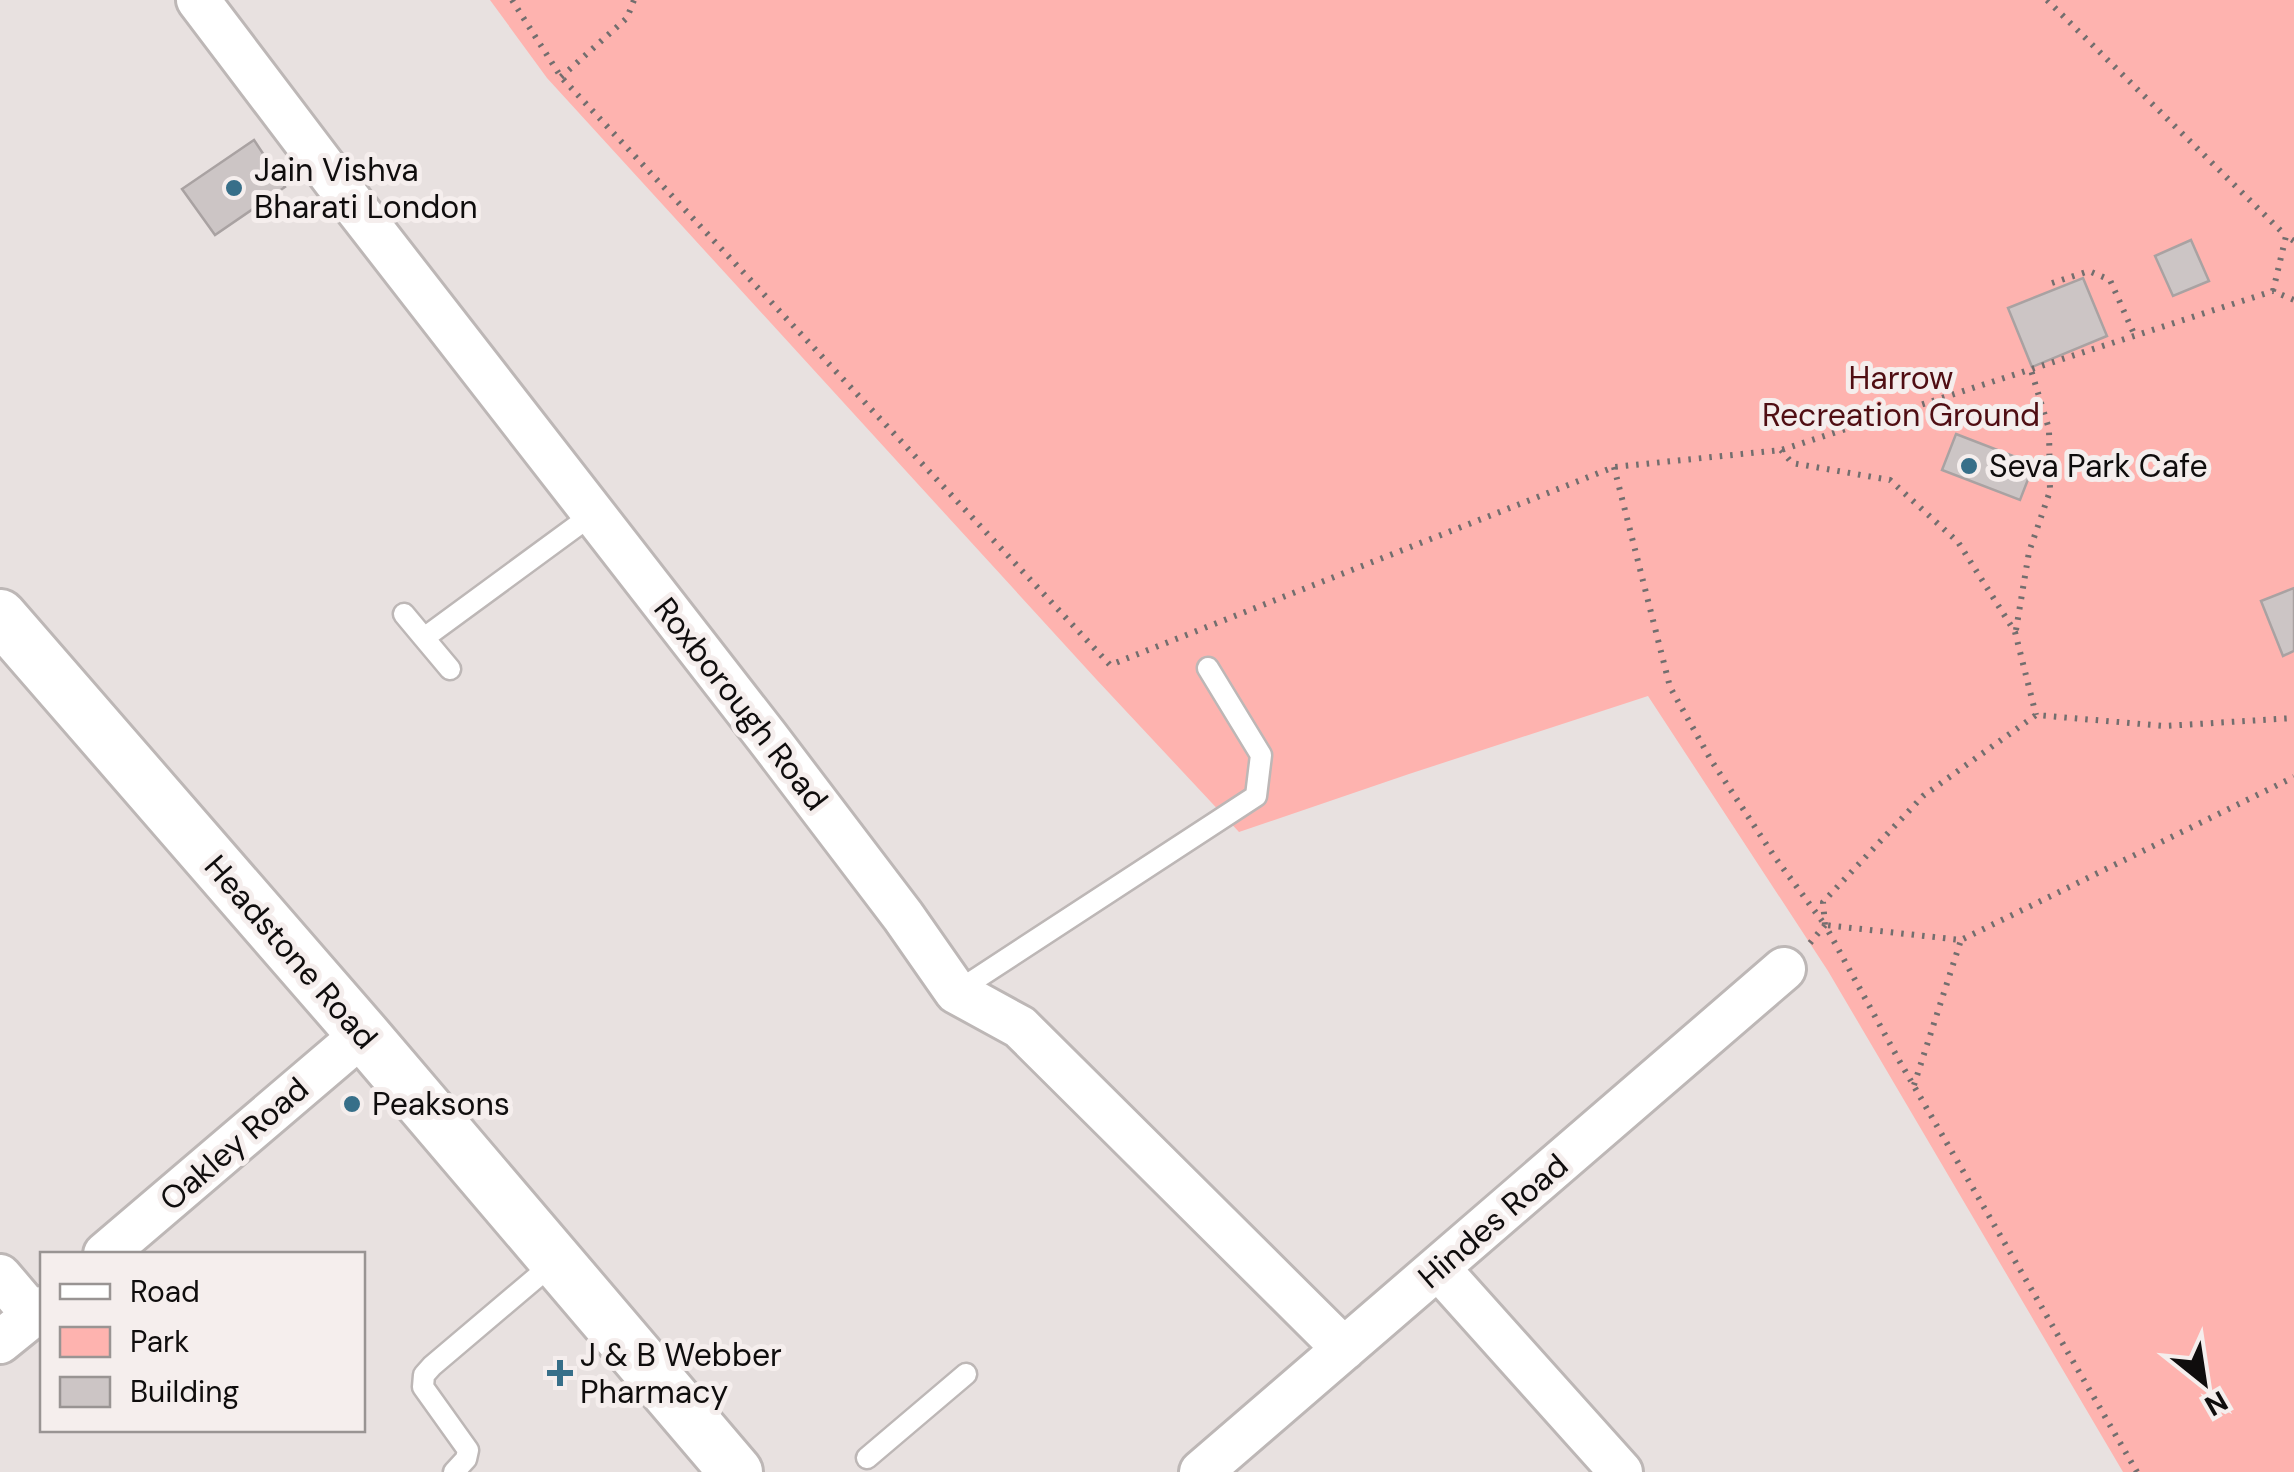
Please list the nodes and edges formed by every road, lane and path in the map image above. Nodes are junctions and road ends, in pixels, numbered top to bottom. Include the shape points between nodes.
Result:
1 (198, 0) edge
2 (512, 0) edge
3 (634, 0) edge
4 (2047, 0) edge
5 (561, 77) junction
6 (2286, 236) junction
7 (2294, 241) edge
8 (2052, 283) dead end
9 (2273, 291) junction
10 (2294, 300) edge
11 (2135, 336) junction
12 (2031, 370) junction
13 (1781, 450) junction
14 (1614, 467) junction
15 (593, 514) junction
16 (404, 614) dead end
17 (0, 616) edge
18 (2016, 632) junction
19 (424, 638) junction
20 (450, 668) dead end
21 (1208, 668) dead end
22 (2036, 715) junction
23 (2294, 718) edge
24 (2294, 777) edge
25 (1826, 925) junction
26 (1960, 940) junction
27 (1784, 969) dead end
28 (956, 992) junction
29 (363, 1034) junction
30 (1914, 1085) junction
31 (107, 1252) edge
32 (556, 1261) junction
33 (1438, 1268) junction
34 (0, 1276) edge
35 (38, 1312) edge
36 (0, 1342) edge
37 (1344, 1348) junction
38 (966, 1374) dead end
39 (867, 1458) dead end
40 (454, 1472) edge
41 (736, 1472) edge
42 (1201, 1472) edge
43 (1621, 1472) edge
44 (2137, 1472) edge

1 - 15 street, Roxborough Road
2 - 5 path
3 - 5 path via 627,18
4 - 6 path
5 - 14 path via 1110,665
6 - 7 path
6 - 9 path
8 - 11 path via 2089,270 2110,280
9 - 10 path
9 - 11 path
11 - 12 path
12 - 13 path
12 - 18 path via 2049,429 2050,491 2029,552
13 - 14 path
13 - 18 path via 1792,463 1890,480 1958,542
14 - 25 path via 1670,687 1721,776
15 - 19 lane
15 - 28 street, Roxborough Road
16 - 19 lane
17 - 29 street, Headstone Road
18 - 22 path
19 - 20 lane
21 - 28 lane via 1261,755 1256,796
22 - 23 path via 2165,726
22 - 25 path via 1923,796 1823,902
24 - 26 path
25 - 26 path
25 - 30 path
26 - 30 path
27 - 33 street, Hindes Road
28 - 37 street, Roxborough Road via 1020,1027
29 - 31 street, Oakley Road
29 - 32 street, Headstone Road
30 - 44 path
32 - 40 lane via 424,1375 423,1387 468,1450
32 - 41 street, Headstone Road
33 - 37 street, Hindes Road
33 - 43 street
34 - 35 street
35 - 36 street
37 - 42 street, Hindes Road
38 - 39 lane

